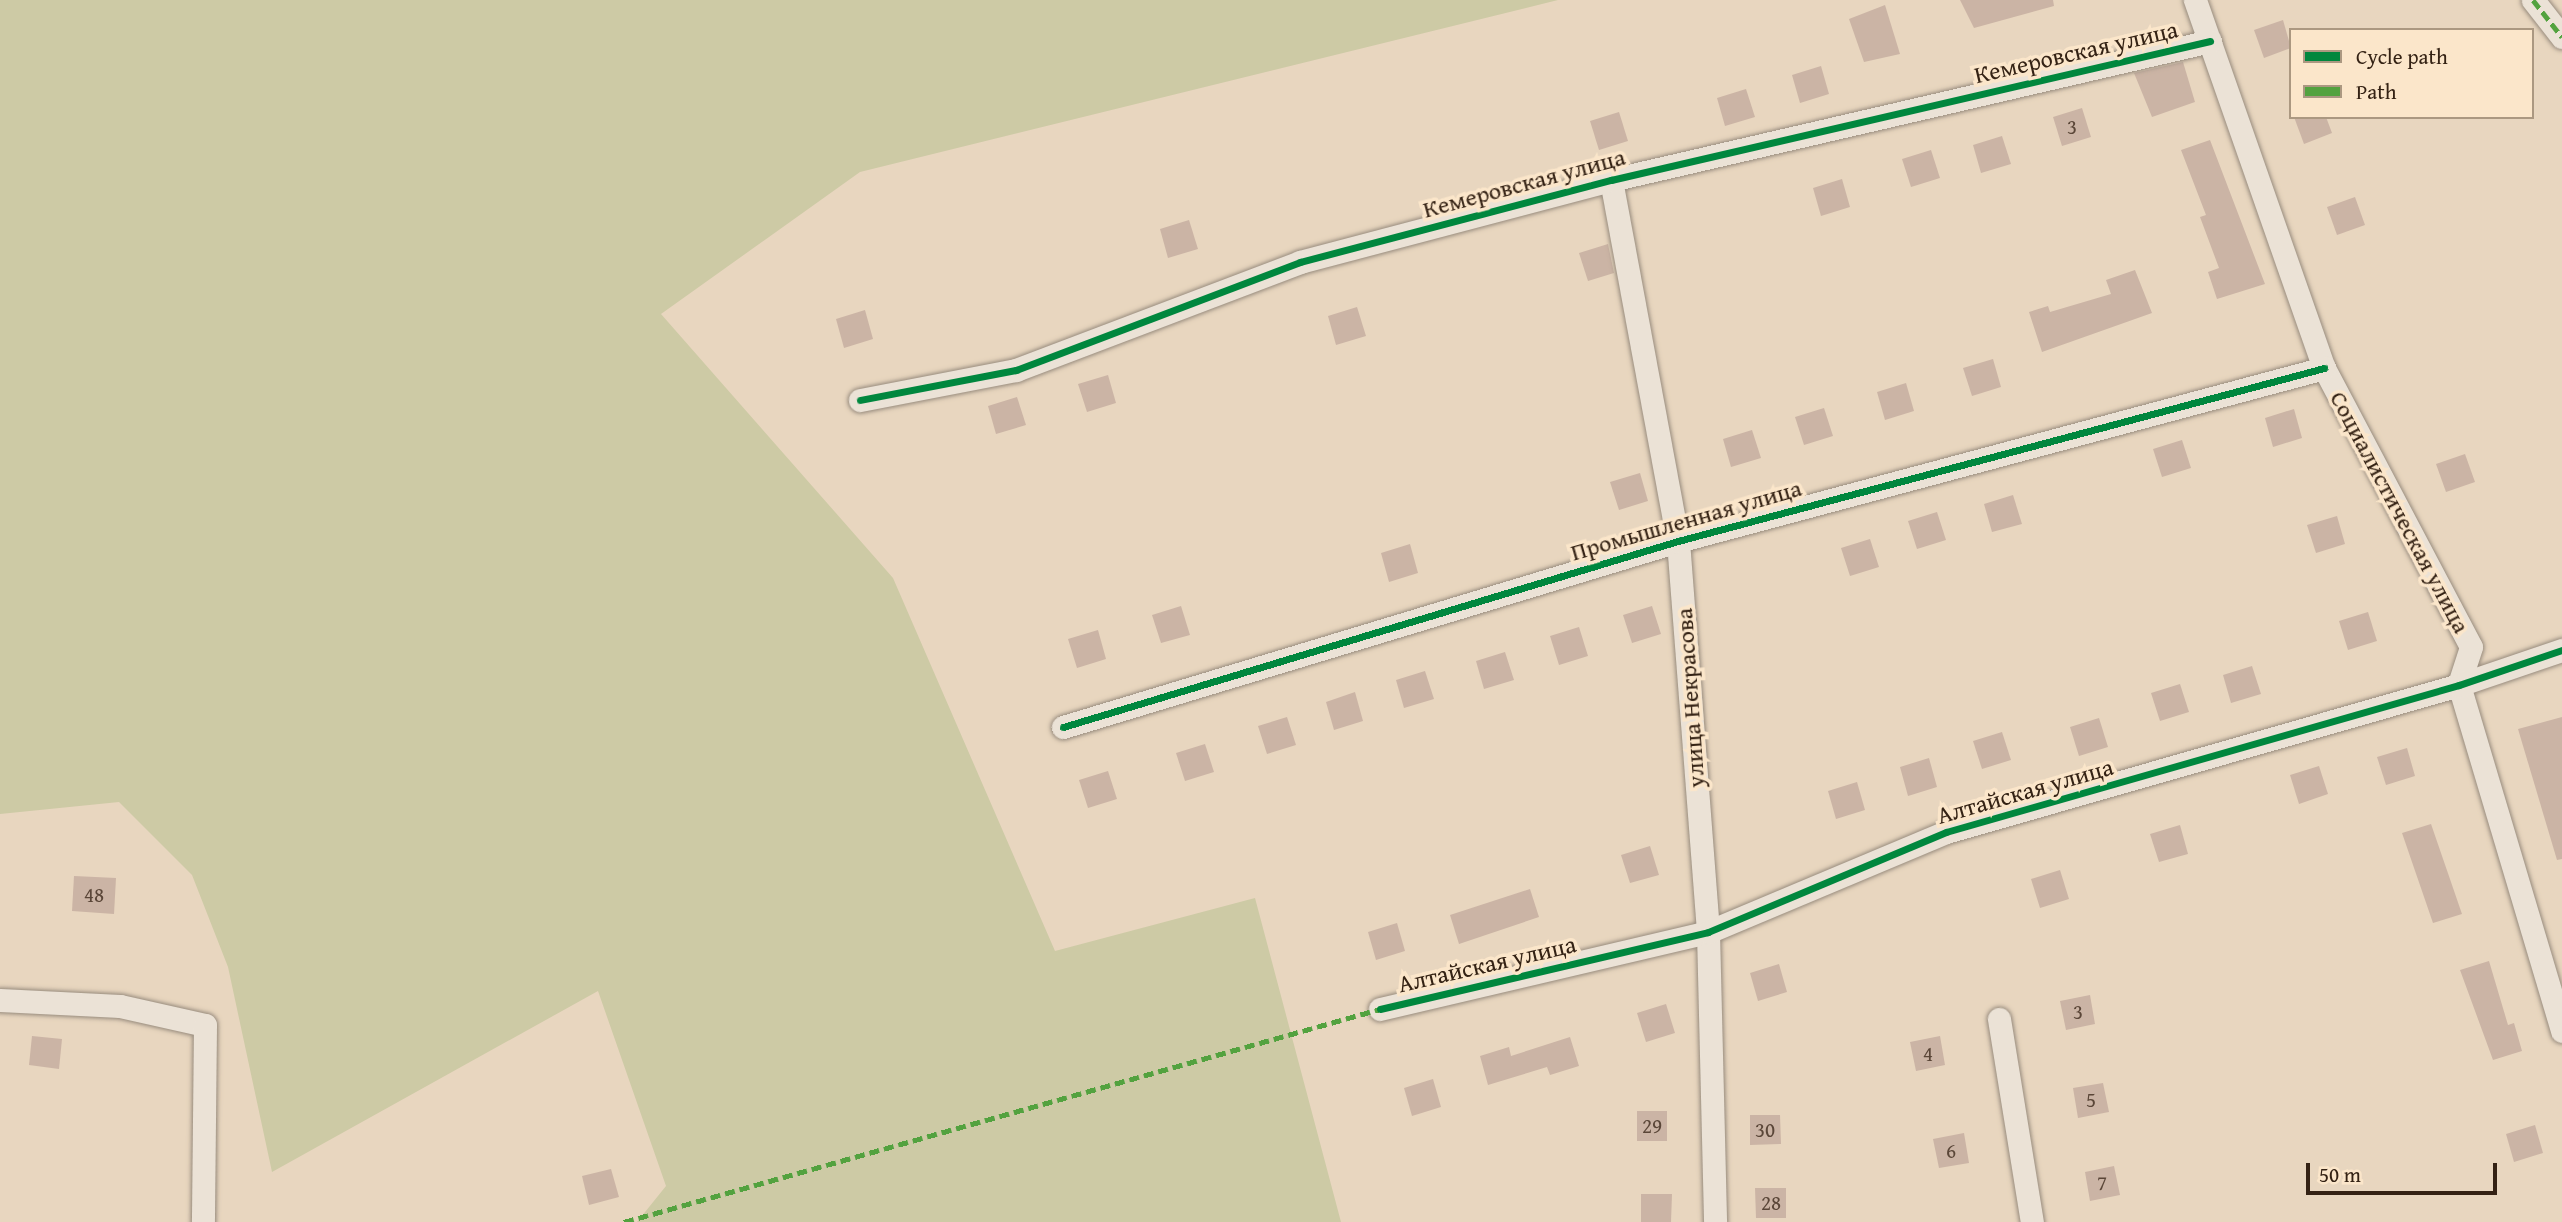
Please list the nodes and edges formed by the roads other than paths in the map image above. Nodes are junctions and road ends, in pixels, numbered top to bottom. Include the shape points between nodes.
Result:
1 (2195, 0) edge
2 (2533, 0) edge
3 (2562, 37) edge
4 (2210, 41) junction
5 (1611, 180) junction
6 (2324, 368) junction
7 (860, 400) dead end
8 (1678, 541) junction
9 (2562, 650) edge
10 (2459, 685) junction
11 (1063, 727) dead end
12 (1708, 932) junction
13 (0, 1000) edge
14 (1380, 1009) dead end
15 (1999, 1019) dead end
16 (2562, 1031) edge
17 (202, 1222) edge
18 (1715, 1222) edge
19 (2032, 1222) edge

1 - 4 street, Социалистическая улица
2 - 3 street
4 - 5 street, Кемеровская улица
4 - 6 street, Социалистическая улица
5 - 7 street, Кемеровская улица via 1300,262 1016,370
5 - 8 street, улица Некрасова
6 - 8 street, Промышленная улица
6 - 10 street, Социалистическая улица via 2471,647
8 - 11 street, Промышленная улица
8 - 12 street, улица Некрасова
9 - 10 street, Алтайская улица
10 - 12 street, Алтайская улица via 1946,832
10 - 16 street
12 - 14 street, Алтайская улица
12 - 18 street, улица Некрасова
13 - 17 street via 120,1006 205,1024
15 - 19 street

